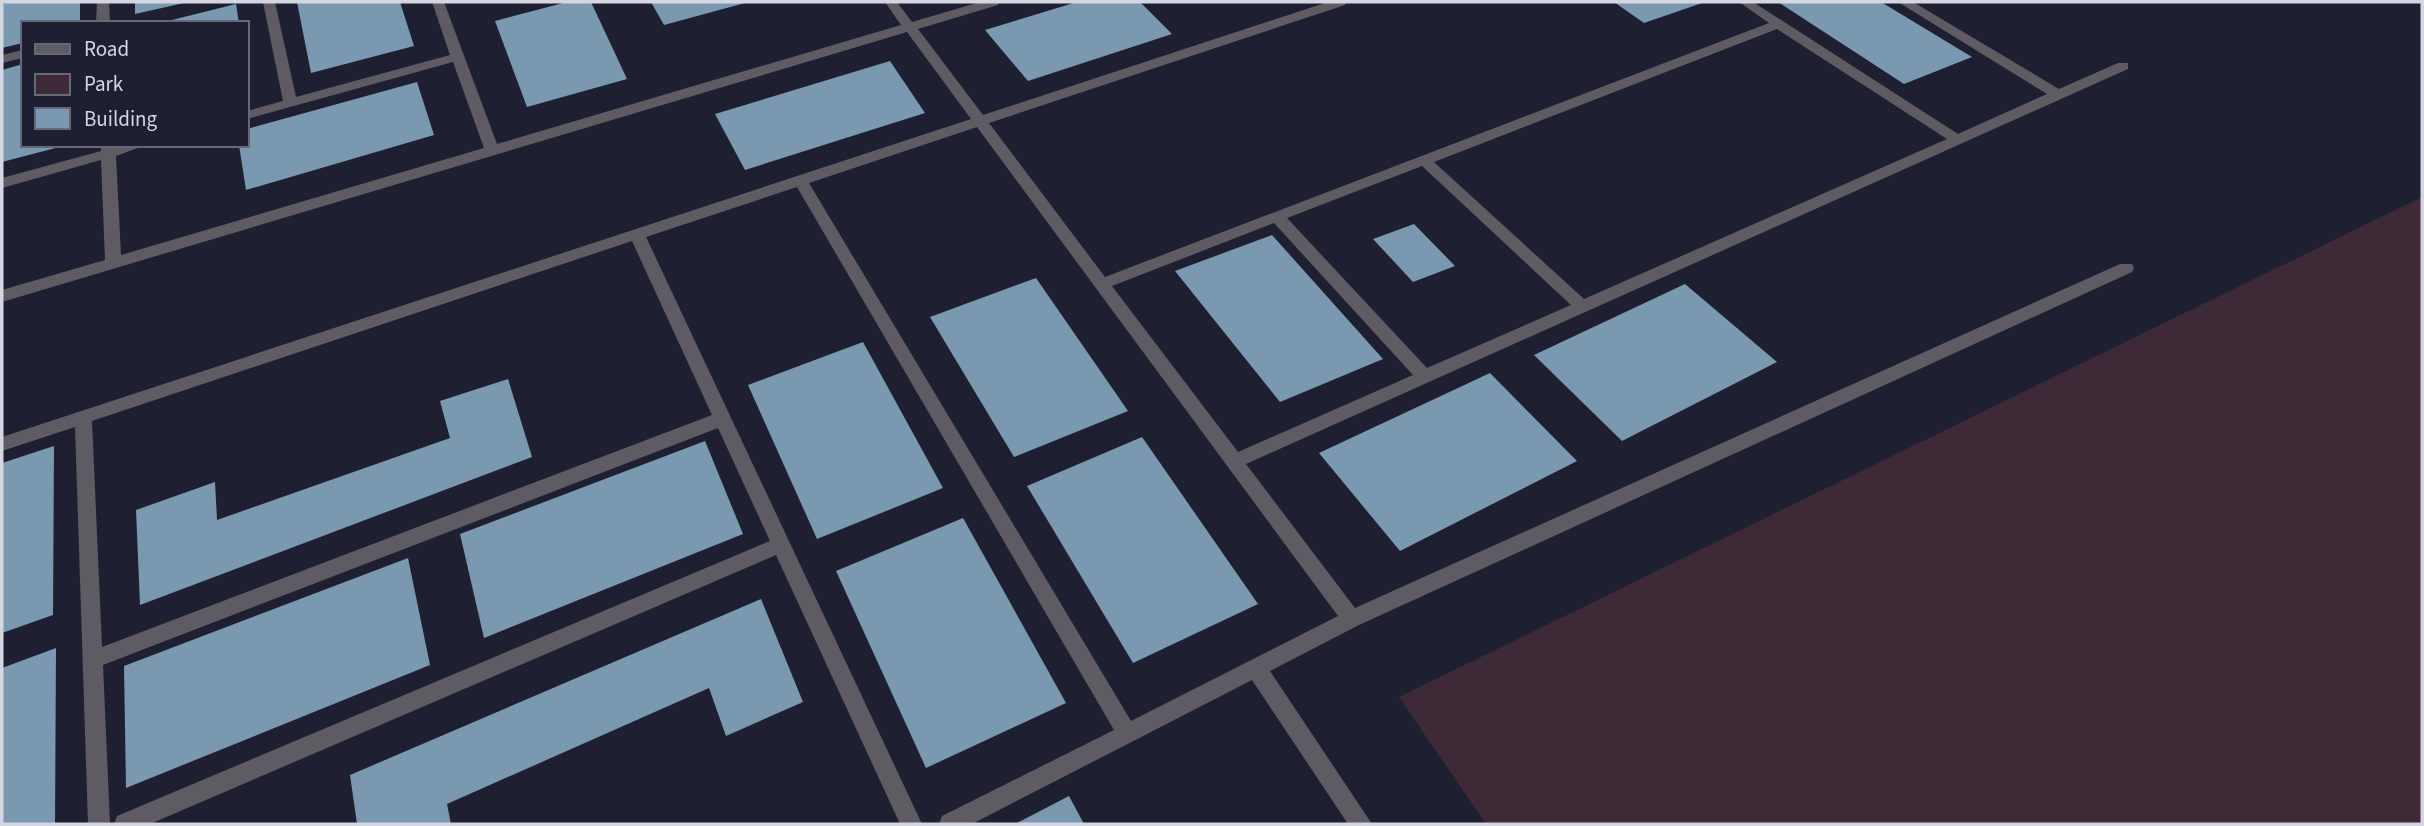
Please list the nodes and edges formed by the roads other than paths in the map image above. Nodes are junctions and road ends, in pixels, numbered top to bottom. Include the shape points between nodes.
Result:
1 (103, 2) edge
2 (269, 2) edge
3 (438, 2) edge
4 (891, 2) edge
5 (993, 2) edge
6 (1340, 2) edge
7 (1747, 2) edge
8 (1905, 2) edge
9 (103, 21) edge
10 (1779, 24) junction
11 (910, 27) junction
12 (21, 54) edge
13 (458, 57) junction
14 (2, 59) edge
15 (2123, 66) dead end
16 (2058, 95) junction
17 (290, 103) junction
18 (248, 115) edge
19 (981, 122) junction
20 (1958, 140) junction
21 (108, 149) edge
22 (492, 151) junction
23 (1424, 160) junction
24 (800, 181) junction
25 (2, 183) edge
26 (1277, 217) junction
27 (637, 235) junction
28 (113, 263) junction
29 (2126, 268) dead end
30 (1102, 284) junction
31 (2, 296) edge
32 (1582, 306) junction
33 (1425, 377) junction
34 (83, 418) junction
35 (724, 418) junction
36 (2, 444) edge
37 (1235, 461) junction
38 (781, 544) junction
39 (1352, 619) junction
40 (93, 660) junction
41 (1255, 668) junction
42 (1127, 733) junction
43 (99, 824) edge
44 (125, 824) edge
45 (911, 824) edge
46 (950, 824) edge
47 (1361, 824) edge

1 - 9 street
2 - 17 street
3 - 13 street
4 - 11 street
5 - 11 street
6 - 19 street
7 - 10 street
8 - 16 street
10 - 20 street
10 - 23 street
11 - 19 street
11 - 22 street
12 - 14 street
13 - 17 street
13 - 22 street
15 - 16 street
16 - 20 street
17 - 18 street
19 - 24 street
19 - 30 street
20 - 32 street
21 - 25 street
21 - 28 street
22 - 28 street
23 - 26 street
23 - 32 street
24 - 27 street
24 - 42 street
26 - 30 street
26 - 33 street
27 - 34 street
27 - 35 street
28 - 31 street
29 - 39 street
30 - 37 street
32 - 33 street
33 - 37 street
34 - 36 street
34 - 40 street
35 - 38 street
35 - 40 street
37 - 39 street
38 - 44 street
38 - 45 street
39 - 41 street
40 - 43 street
41 - 42 street
41 - 47 street
42 - 46 street

